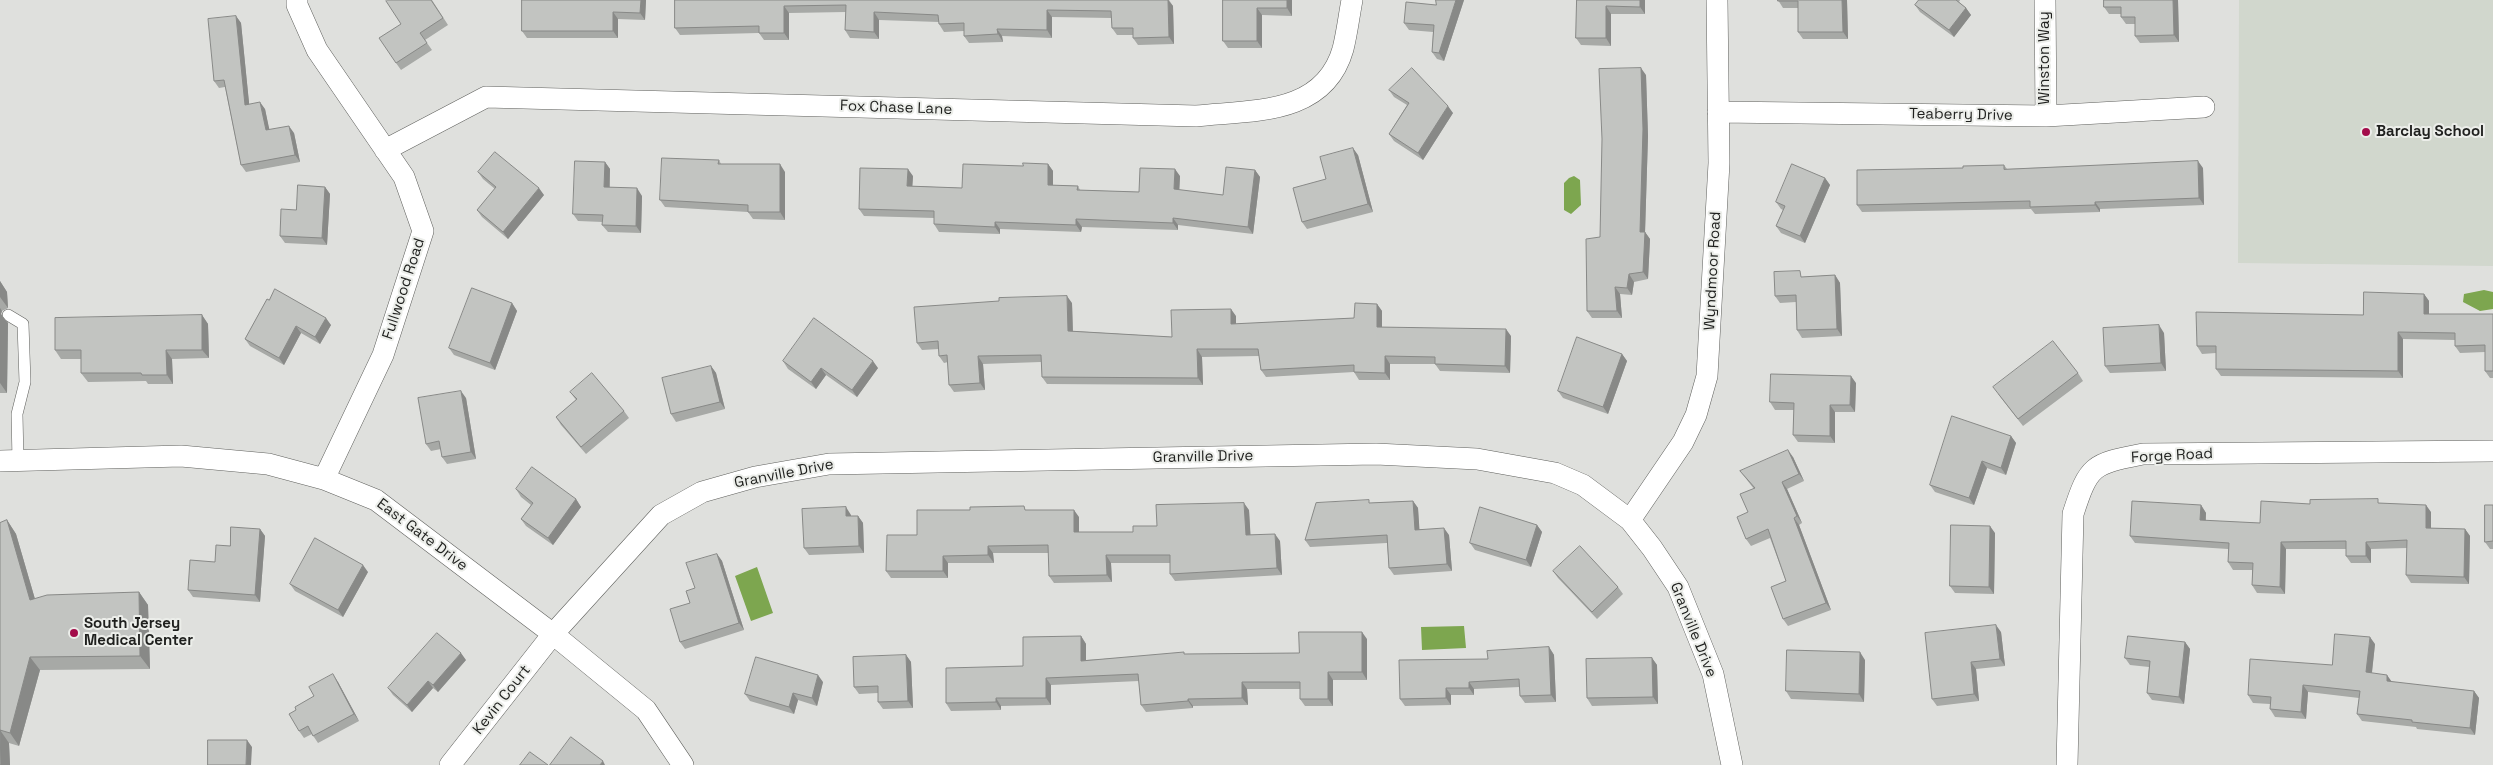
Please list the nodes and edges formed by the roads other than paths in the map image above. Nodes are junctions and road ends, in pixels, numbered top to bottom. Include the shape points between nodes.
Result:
1 (297, 0) edge
2 (1352, 0) edge
3 (1717, 0) edge
4 (2045, 0) edge
5 (2204, 108) dead end
6 (1718, 112) junction
7 (2046, 116) junction
8 (385, 150) junction
9 (8, 315) dead end
10 (2493, 451) edge
11 (9, 461) edge
12 (324, 479) junction
13 (1630, 520) junction
14 (553, 634) junction
15 (450, 765) edge
16 (683, 765) edge
17 (1732, 765) edge
18 (2068, 765) edge

1 - 8 street, Fullwood Road via 317,50
2 - 8 street, Fox Chase Lane via 1343,50 1327,81 1308,98 1280,106 1196,116 486,97
3 - 6 street, Wyndmoor Road
4 - 7 street, Winston Way
5 - 7 street, Teaberry Drive
6 - 7 street, Teaberry Drive
6 - 13 street, Wyndmoor Road via 1719,163 1707,376 1696,415 1683,442
8 - 12 street, Fullwood Road via 404,177 424,230 383,355
9 - 11 lane via 23,324 25,382
10 - 18 street, Forge Road via 2143,454 2104,462 2091,472 2073,514
11 - 12 street, East Gate Drive via 181,456 268,464
12 - 14 street, East Gate Drive via 376,500
13 - 14 street, Granville Drive via 1583,485 1555,473 1477,459 1376,454 830,464 754,477 702,492 661,515
13 - 17 street, Granville Drive via 1678,587 1713,674
14 - 15 street, Kevin Court
14 - 16 street, East Gate Drive via 646,710

